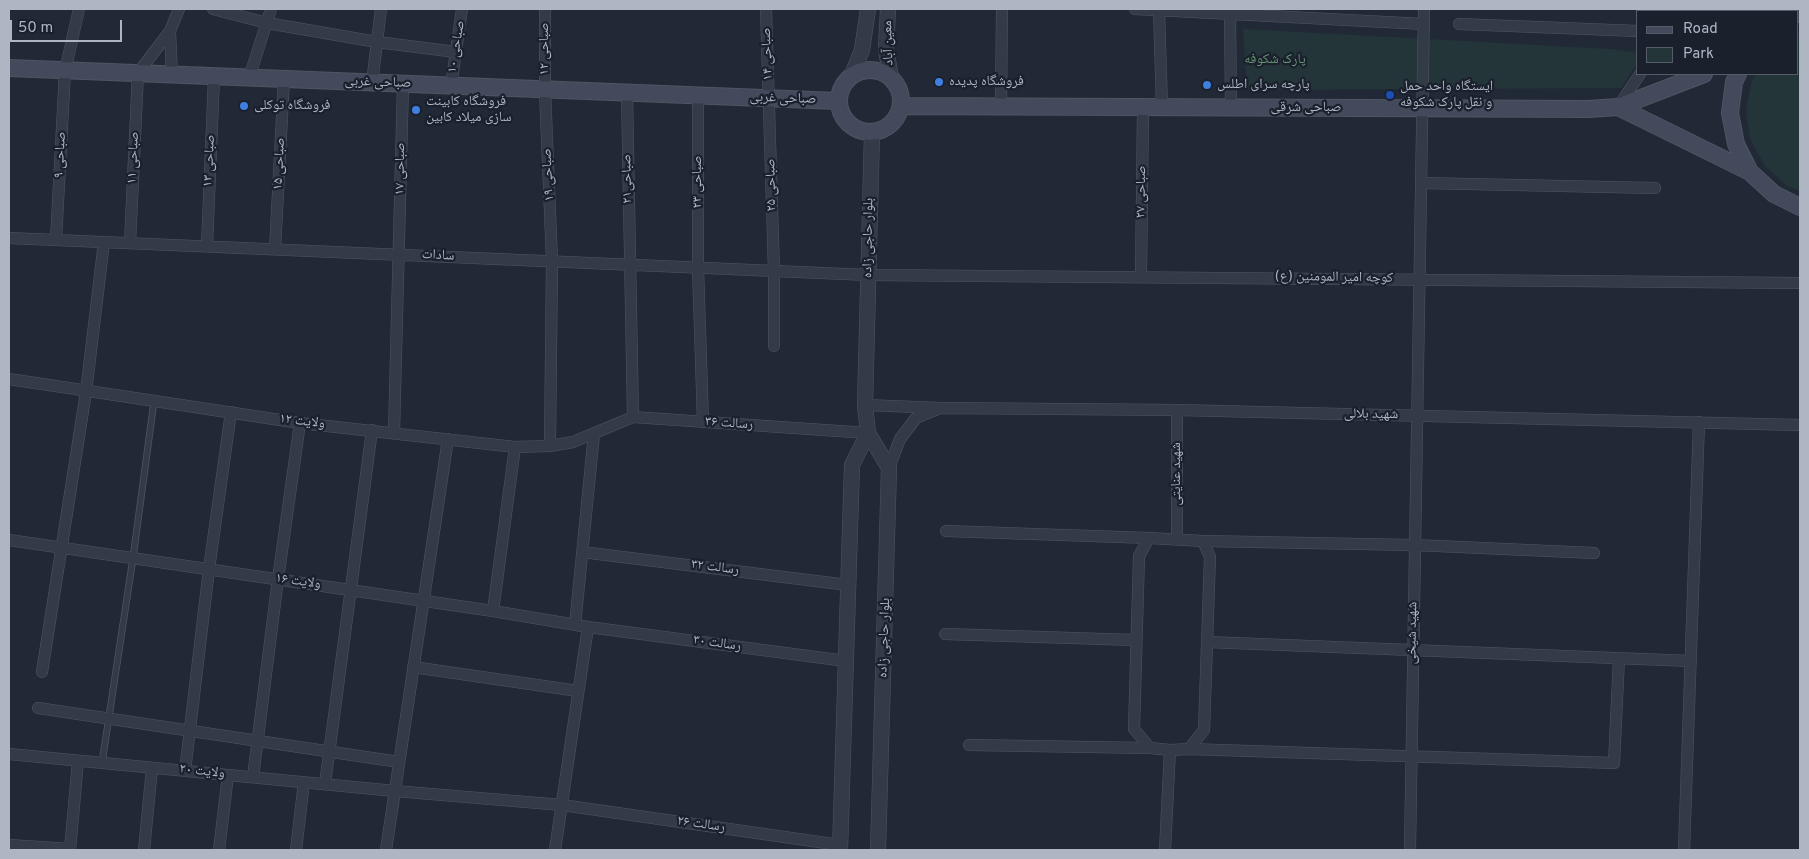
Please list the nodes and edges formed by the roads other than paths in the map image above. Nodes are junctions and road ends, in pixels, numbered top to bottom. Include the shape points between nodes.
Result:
1 (79, 9) edge
2 (179, 9) edge
3 (213, 9) edge
4 (271, 9) edge
5 (381, 9) edge
6 (462, 9) edge
7 (545, 9) edge
8 (766, 9) edge
9 (868, 9) edge
10 (888, 9) edge
11 (1002, 9) edge
12 (1136, 9) edge
13 (1424, 9) edge
14 (1800, 9) edge
15 (1160, 10) junction
16 (1255, 12) edge
17 (1230, 14) junction
18 (1799, 14) edge
19 (267, 23) junction
20 (1424, 24) junction
21 (1459, 24) dead end
22 (170, 31) junction
23 (1636, 31) edge
24 (377, 42) junction
25 (456, 52) junction
26 (9, 68) edge
27 (65, 71) junction
28 (138, 73) junction
29 (172, 75) junction
30 (852, 75) junction
31 (1639, 75) edge
32 (1701, 75) edge
33 (1738, 75) edge
34 (214, 77) junction
35 (891, 77) junction
36 (249, 78) junction
37 (284, 79) junction
38 (372, 83) junction
39 (403, 84) junction
40 (451, 86) junction
41 (545, 90) junction
42 (627, 93) junction
43 (698, 96) junction
44 (770, 98) junction
45 (838, 101) junction
46 (901, 106) junction
47 (1001, 106) junction
48 (1144, 107) junction
49 (1162, 107) junction
50 (1618, 107) junction
51 (1231, 108) junction
52 (1422, 108) junction
53 (872, 133) junction
54 (1750, 172) junction
55 (1421, 183) junction
56 (1655, 188) dead end
57 (1800, 206) edge
58 (9, 238) edge
59 (56, 240) junction
60 (104, 242) junction
61 (130, 243) junction
62 (207, 246) junction
63 (275, 249) junction
64 (398, 254) junction
65 (552, 261) junction
66 (629, 265) junction
67 (698, 268) junction
68 (774, 271) junction
69 (868, 275) junction
70 (1141, 277) junction
71 (1420, 279) junction
72 (1800, 283) edge
73 (774, 346) dead end
74 (9, 379) edge
75 (86, 392) junction
76 (154, 402) junction
77 (865, 405) junction
78 (941, 408) junction
79 (1177, 410) junction
80 (231, 412) junction
81 (1417, 416) junction
82 (633, 417) junction
83 (703, 422) junction
84 (1699, 422) junction
85 (300, 423) junction
86 (1800, 425) edge
87 (372, 430) junction
88 (868, 432) junction
89 (394, 433) junction
90 (594, 434) junction
91 (448, 439) junction
92 (550, 446) junction
93 (515, 447) junction
94 (890, 468) junction
95 (946, 531) dead end
96 (1149, 538) junction
97 (1177, 539) junction
98 (9, 540) edge
99 (1203, 541) junction
100 (1414, 545) junction
101 (61, 547) junction
102 (582, 552) junction
103 (1594, 553) dead end
104 (133, 558) junction
105 (209, 569) junction
106 (278, 579) junction
107 (848, 585) junction
108 (352, 590) junction
109 (424, 600) junction
110 (494, 611) junction
111 (575, 624) junction
112 (588, 626) junction
113 (945, 634) dead end
114 (1135, 640) junction
115 (1207, 642) junction
116 (1413, 651) junction
117 (1619, 658) junction
118 (846, 661) junction
119 (1691, 661) junction
120 (413, 667) junction
121 (42, 672) dead end
122 (578, 691) junction
123 (38, 708) dead end
124 (108, 718) junction
125 (190, 731) junction
126 (257, 741) junction
127 (969, 745) dead end
128 (1150, 748) junction
129 (1189, 749) junction
130 (1170, 750) junction
131 (329, 752) junction
132 (9, 754) edge
133 (1411, 756) junction
134 (78, 761) junction
135 (399, 762) junction
136 (102, 763) junction
137 (152, 768) junction
138 (185, 771) junction
139 (228, 775) junction
140 (253, 778) junction
141 (304, 782) junction
142 (325, 784) junction
143 (394, 791) junction
144 (562, 805) junction
145 (9, 845) edge
146 (840, 847) edge
147 (70, 849) edge
148 (144, 850) edge
149 (219, 850) edge
150 (296, 850) edge
151 (386, 850) edge
152 (555, 850) edge
153 (878, 850) edge
154 (1165, 850) edge
155 (1410, 850) edge
156 (1684, 850) edge

1 - 27 street, صباحی ۹
2 - 22 street
3 - 19 street
4 - 19 street
5 - 24 street
6 - 25 street, صباحی ۱۰
7 - 41 street, صباحی ۱۲
8 - 44 street, صباحی ۱۴
9 - 30 street, معین آباد via 862,50
10 - 35 street, معین آباد via 886,50
11 - 47 street
12 - 15 street
13 - 20 street, شهید شیخی
14 - 18 main road
15 - 17 street
15 - 49 street
16 - 17 street
16 - 20 street
17 - 51 street
19 - 24 street
19 - 36 street
20 - 52 street, شهید شیخی
21 - 23 street
22 - 28 street
22 - 29 street
24 - 25 street
24 - 38 street
25 - 40 street, صباحی ۱۰
26 - 27 main road, صباحی غربی
27 - 28 main road, صباحی غربی
27 - 59 street, صباحی ۹
28 - 29 main road, صباحی غربی
28 - 61 street, صباحی ۱۱
29 - 34 main road, صباحی غربی
30 - 35 main road via 872,70
30 - 45 main road via 839,91
31 - 50 street
32 - 50 main road, صباحی شرقی
33 - 54 main road via 1730,114 1736,144
34 - 36 main road, صباحی غربی
34 - 62 street, صباحی ۱۳
35 - 46 main road via 901,96
36 - 37 main road, صباحی غربی
37 - 38 main road, صباحی غربی
37 - 63 street, صباحی ۱۵
38 - 39 main road, صباحی غربی
39 - 40 main road, صباحی غربی
39 - 64 street, صباحی ۱۷
40 - 41 main road, صباحی غربی
41 - 42 main road, صباحی غربی
41 - 65 street, صباحی ۱۹
42 - 43 main road, صباحی غربی
42 - 66 street, صباحی۲۱
43 - 44 main road, صباحی غربی
43 - 67 street, صباحی ۲۳
44 - 45 main road, صباحی غربی
44 - 68 street, صباحی ۲۵
45 - 53 main road via 844,120 861,132
46 - 47 main road, صباحی شرقی
46 - 53 main road via 891,124
47 - 48 main road, صباحی شرقی
48 - 49 main road, صباحی شرقی
48 - 70 street, صباحی ۲۷
49 - 51 main road, صباحی شرقی
50 - 52 main road, صباحی شرقی
50 - 54 main road
51 - 52 main road, صباحی شرقی
52 - 55 street, شهید شیخی
53 - 69 street, بلوار حاجی زاده
54 - 57 main road via 1774,194
55 - 56 street
55 - 71 street, شهید شیخی
58 - 59 street, سادات
59 - 60 street, سادات
60 - 61 street, سادات
60 - 75 street
61 - 62 street, سادات
62 - 63 street, سادات
63 - 64 street, سادات
64 - 65 street, سادات
64 - 89 street, صباحی ۱۷
65 - 66 street, سادات
65 - 92 street, صباحی ۱۹
66 - 67 street, سادات
66 - 82 street, صباحی۲۱
67 - 68 street, سادات
67 - 83 street, صباحی ۲۳
68 - 69 street, سادات
68 - 73 street, صباحی ۲۵
69 - 70 street, کوچه امیر المومنین (ع)
69 - 77 street, بلوار حاجی زاده
70 - 71 street, کوچه امیر المومنین (ع)
71 - 72 street, کوچه امیر المومنین (ع)
71 - 81 street, شهید شیخی
74 - 75 street, ولایت ۱۲
75 - 76 street, ولایت ۱۲
75 - 101 street
76 - 80 street, ولایت ۱۲
76 - 104 lane
77 - 78 street, شهید بلالی
77 - 88 street, بلوار حاجی زاده
78 - 79 street, شهید بلالی
78 - 94 street via 916,418 900,439
79 - 81 street, شهید بلالی
79 - 97 street, شهید عنایتی
80 - 85 street, ولایت ۱۲
80 - 105 street
81 - 84 street, شهید بلالی
81 - 100 street, شهید شیخی
82 - 83 street, رسالت ۳۶
82 - 90 street, رسالت ۳۶
83 - 88 street, رسالت ۳۶
84 - 86 street, شهید بلالی
84 - 119 street
85 - 87 street, ولایت ۱۲
85 - 106 street
87 - 89 street, ولایت ۱۲
87 - 108 street
88 - 94 street, بلوار حاجی زاده
88 - 107 street via 852,465
89 - 91 street, ولایت ۱۲
90 - 92 street, ولایت ۱۲
90 - 102 street
91 - 93 street, ولایت ۱۲
91 - 109 street
92 - 93 street, ولایت ۱۲
93 - 110 street
94 - 153 street, بلوار حاجی زاده
95 - 96 street
96 - 97 street
96 - 114 street via 1139,556
97 - 99 street
98 - 101 street, ولایت ۱۶
99 - 100 street
99 - 115 street via 1210,557
100 - 103 street
100 - 116 street, شهید شیخی
101 - 104 street, ولایت ۱۶
101 - 121 street
102 - 107 street, رسالت ۳۲
102 - 111 street
104 - 105 street, ولایت ۱۶
104 - 124 lane
105 - 106 street, ولایت ۱۶
105 - 125 street
106 - 108 street, ولایت ۱۶
106 - 126 street
107 - 118 street
108 - 109 street, ولایت ۱۶
108 - 131 street
109 - 110 street, ولایت ۱۶
109 - 120 street
110 - 111 street, ولایت ۱۶
111 - 112 street, ولایت ۱۶
112 - 118 street, رسالت ۳۰
112 - 122 street
113 - 114 street
114 - 128 street via 1134,730
115 - 116 street
115 - 129 street via 1204,730
116 - 117 street
116 - 133 street, شهید شیخی
117 - 119 street
117 - 133 street via 1614,763
118 - 146 street
119 - 156 street
120 - 122 street
120 - 135 street
122 - 144 street
123 - 124 street
124 - 125 street
124 - 136 lane
125 - 126 street
125 - 138 street
126 - 131 street
126 - 140 street
127 - 128 street
128 - 130 street
129 - 130 street
129 - 133 street
130 - 154 street
131 - 135 street
131 - 142 street
132 - 134 street, ولایت ۲۰
133 - 155 street, شهید شیخی
134 - 136 street, ولایت ۲۰
134 - 147 street
135 - 143 street
136 - 137 street, ولایت ۲۰
137 - 138 street, ولایت ۲۰
137 - 148 street
138 - 139 street, ولایت ۲۰
139 - 140 street, ولایت ۲۰
139 - 149 street
140 - 141 street, ولایت ۲۰
141 - 142 street, ولایت ۲۰
141 - 150 street
142 - 143 street, ولایت ۲۰
143 - 144 street, رسالت ۲۶
143 - 151 street
144 - 146 street, رسالت ۲۶
144 - 152 street
145 - 147 street

